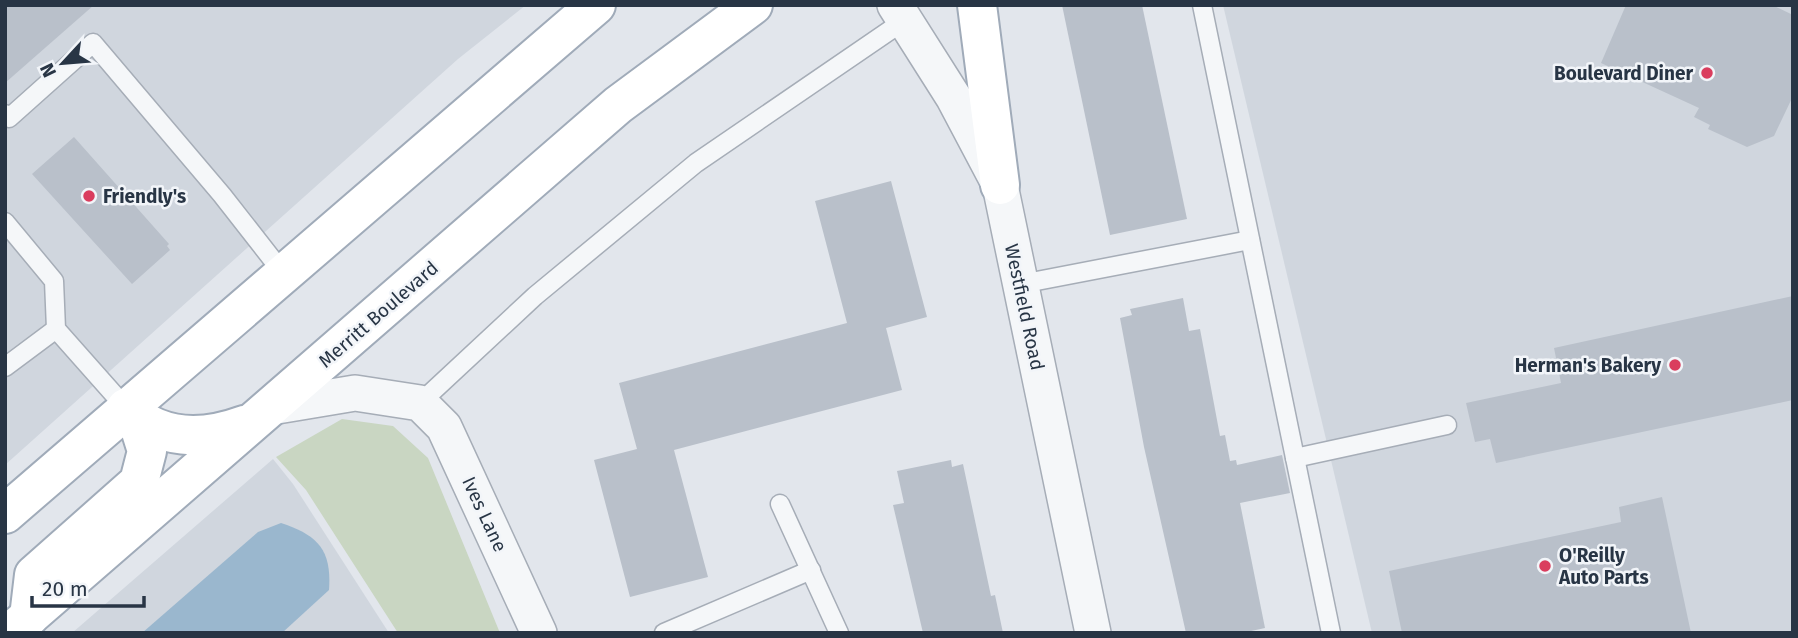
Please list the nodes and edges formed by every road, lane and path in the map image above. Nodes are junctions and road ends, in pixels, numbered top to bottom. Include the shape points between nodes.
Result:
1 (596, 5) edge
2 (708, 5) edge
3 (753, 5) edge
4 (977, 5) edge
5 (1202, 5) edge
6 (900, 13) edge
7 (618, 104) junction
8 (5, 114) edge
9 (1000, 185) junction
10 (5, 222) edge
11 (1250, 240) junction
12 (283, 272) junction
13 (1021, 284) junction
14 (56, 330) junction
15 (5, 368) edge
16 (420, 403) junction
17 (132, 413) junction
18 (263, 414) junction
19 (1447, 425) dead end
20 (1295, 458) junction
21 (780, 504) dead end
22 (5, 514) edge
23 (811, 570) junction
24 (20, 625) edge
25 (539, 633) edge
26 (664, 633) edge
27 (839, 633) edge
28 (1093, 633) edge
29 (1331, 633) edge

1 - 12 main road
2 - 7 main road via 643,52
3 - 7 main road, Merritt Boulevard
4 - 9 main road
5 - 11 lane
6 - 9 street, Westfield Road via 954,98
6 - 16 lane via 696,163 535,296
7 - 18 main road, Merritt Boulevard
8 - 12 lane via 9,118 93,43
9 - 13 street, Westfield Road
10 - 14 lane via 54,281
11 - 13 lane
11 - 20 lane
12 - 17 main road
13 - 28 street, Westfield Road
14 - 15 lane
14 - 17 lane
16 - 18 street via 355,393
16 - 25 street, Ives Lane via 444,426
17 - 18 main road via 160,429 194,438 218,435
17 - 22 main road
17 - 24 main road via 147,451 139,482 34,575
18 - 24 main road, Merritt Boulevard
19 - 20 lane
20 - 29 lane
21 - 23 lane
23 - 26 lane
23 - 27 lane

